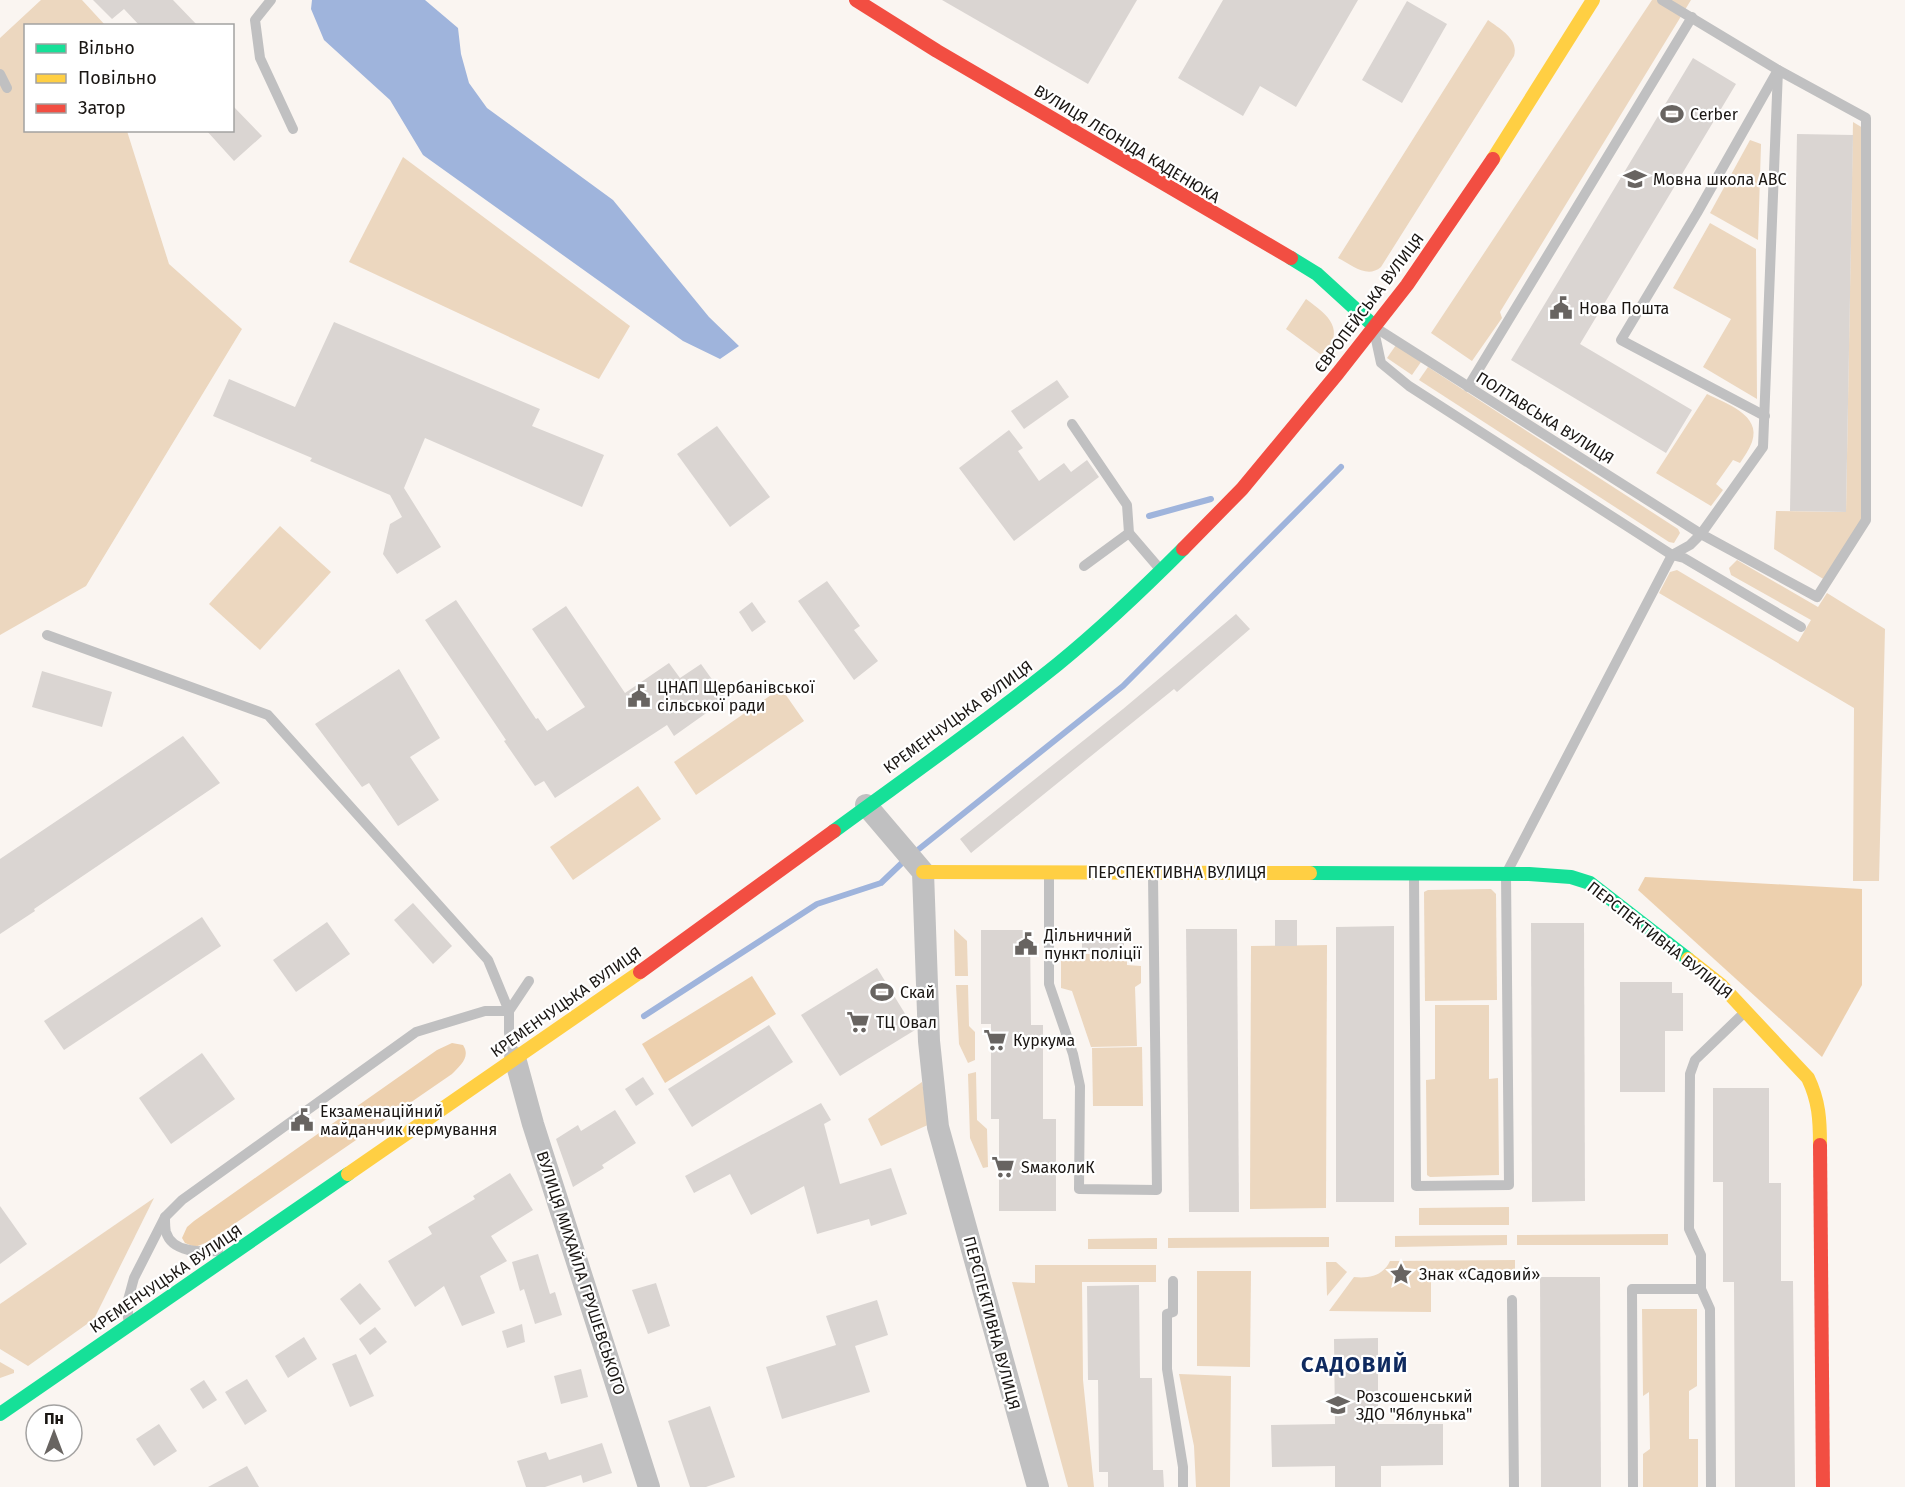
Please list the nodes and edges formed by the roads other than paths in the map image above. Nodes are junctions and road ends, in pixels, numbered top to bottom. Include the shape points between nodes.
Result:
1 (271, 0) edge
2 (856, 0) edge
3 (1593, 0) edge
4 (1662, 0) edge
5 (1692, 17) junction
6 (1778, 70) junction
7 (0, 74) edge
8 (7, 88) dead end
9 (293, 129) dead end
10 (1374, 326) junction
11 (1468, 387) junction
12 (1765, 416) junction
13 (1072, 424) dead end
14 (1129, 533) junction
15 (1701, 534) junction
16 (1672, 555) junction
17 (1084, 566) dead end
18 (1161, 570) junction
19 (1134, 597) joint
20 (1802, 627) dead end
21 (47, 635) dead end
22 (866, 805) junction
23 (922, 872) junction
24 (1049, 872) junction
25 (1153, 872) junction
26 (1414, 873) junction
27 (1506, 874) junction
28 (529, 981) dead end
29 (509, 1011) junction
30 (1746, 1011) junction
31 (515, 1058) junction
32 (165, 1217) junction
33 (238, 1249) junction
34 (1173, 1281) dead end
35 (1701, 1289) junction
36 (1512, 1300) dead end
37 (128, 1324) junction
38 (0, 1414) edge
39 (649, 1487) edge
40 (1038, 1487) edge
41 (1183, 1487) edge
42 (1514, 1487) edge
43 (1633, 1487) edge
44 (1711, 1487) edge
45 (1823, 1487) edge

1 - 9 lane via 255,20 260,58
2 - 10 main road, ВУЛИЦЯ ЛЕОНІДА КАДЕНЮКА via 1317,274
3 - 10 main road, ЄВРОПЕЙСЬКА ВУЛИЦЯ via 1505,141 1407,285
4 - 5 lane
5 - 6 lane
5 - 11 lane
6 - 12 lane
6 - 12 lane via 1621,340
6 - 15 lane, ПОЛТАВСЬКА ВУЛИЦЯ via 1866,118 1866,520 1817,597
7 - 8 lane
10 - 11 lane, ПОЛТАВСЬКА ВУЛИЦЯ
10 - 16 lane via 1381,363 1409,386
10 - 18 main road, ЄВРОПЕЙСЬКА ВУЛИЦЯ via 1242,489
11 - 15 lane, ПОЛТАВСЬКА ВУЛИЦЯ
12 - 15 lane via 1763,447
13 - 14 lane via 1127,505
14 - 17 lane
14 - 18 lane
15 - 16 lane
16 - 20 lane via 1684,558
16 - 27 lane
18 - 19 main road, ЄВРОПЕЙСЬКА ВУЛИЦЯ
19 - 22 main road, КРЕМЕНЧУЦЬКА ВУЛИЦЯ via 1059,663
21 - 29 lane via 268,715 488,960
22 - 23 street
22 - 31 main road, КРЕМЕНЧУЦЬКА ВУЛИЦЯ via 615,991
23 - 24 main road, ПЕРСПЕКТИВНА ВУЛИЦЯ
23 - 40 street, ПЕРСПЕКТИВНА ВУЛИЦЯ via 929,1041 938,1127
24 - 25 main road, ПЕРСПЕКТИВНА ВУЛИЦЯ
24 - 25 lane via 1049,984 1080,1086 1079,1189 1157,1190
25 - 26 main road, ПЕРСПЕКТИВНА ВУЛИЦЯ
26 - 27 main road, ПЕРСПЕКТИВНА ВУЛИЦЯ
26 - 27 lane via 1416,1186 1509,1185
27 - 30 main road, ПЕРСПЕКТИВНА ВУЛИЦЯ via 1571,877 1590,883 1721,985
28 - 29 lane
29 - 31 lane
29 - 32 lane via 475,1014 416,1032 182,1200
30 - 35 lane via 1695,1060 1690,1074 1689,1229 1701,1255
30 - 45 main road, ПЕРСПЕКТИВНА ВУЛИЦЯ via 1808,1078 1819,1106
31 - 33 main road, КРЕМЕНЧУЦЬКА ВУЛИЦЯ
31 - 39 street, ВУЛИЦЯ МИХАЙЛА ГРУШЕВСЬКОГО
32 - 33 lane via 166,1233 178,1246 199,1251
32 - 37 lane via 134,1278 128,1300
33 - 37 main road, КРЕМЕНЧУЦЬКА ВУЛИЦЯ
34 - 41 lane via 1173,1312 1167,1314 1167,1369
35 - 43 lane via 1632,1289
35 - 44 lane via 1710,1310
36 - 42 lane
37 - 38 main road, КРЕМЕНЧУЦЬКА ВУЛИЦЯ

